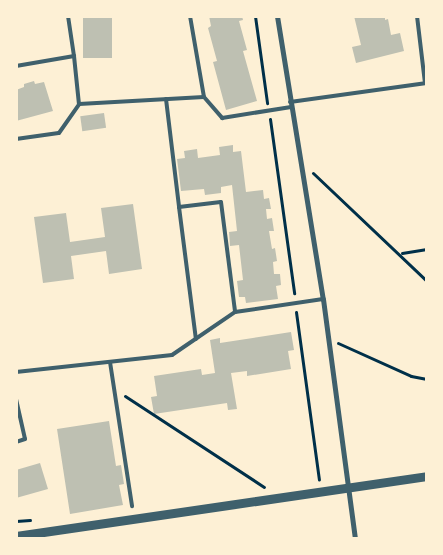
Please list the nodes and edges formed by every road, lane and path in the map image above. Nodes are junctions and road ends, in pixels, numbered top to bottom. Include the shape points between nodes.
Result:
1 (68, 16) edge
2 (190, 16) edge
3 (254, 16) edge
4 (278, 16) edge
5 (417, 16) edge
6 (74, 56) junction
7 (16, 66) edge
8 (426, 83) edge
9 (204, 96) junction
10 (166, 98) junction
11 (78, 104) junction
12 (290, 104) junction
13 (268, 110) junction
14 (16, 139) edge
15 (300, 161) junction
16 (179, 207) junction
17 (427, 249) edge
18 (402, 252) dead end
19 (427, 281) edge
20 (323, 299) junction
21 (295, 303) junction
22 (235, 312) junction
23 (196, 338) junction
24 (328, 338) junction
25 (110, 362) junction
26 (16, 372) edge
27 (427, 379) edge
28 (115, 390) junction
29 (16, 399) edge
30 (16, 442) edge
31 (427, 476) edge
32 (348, 488) junction
33 (321, 492) junction
34 (281, 498) junction
35 (132, 506) dead end
36 (16, 536) edge
37 (355, 539) edge

1 - 6 lane
2 - 9 lane
3 - 13 path
4 - 12 street
5 - 8 lane
6 - 7 lane
6 - 11 lane
8 - 12 lane
9 - 10 lane
9 - 13 lane via 222,118
10 - 11 lane
10 - 16 lane
11 - 14 lane via 58,132
12 - 13 lane
12 - 15 street
13 - 21 path
15 - 19 path
15 - 20 street
16 - 22 lane via 221,202
16 - 23 lane
17 - 18 path
20 - 21 lane
20 - 24 street
21 - 22 lane
21 - 33 path
22 - 23 lane
23 - 25 lane via 172,355
24 - 27 path via 411,376
24 - 32 street
25 - 26 lane
25 - 28 lane
28 - 34 path
28 - 35 lane
29 - 30 lane via 26,439
31 - 32 street
32 - 33 street
32 - 37 street
33 - 34 street
34 - 36 street

